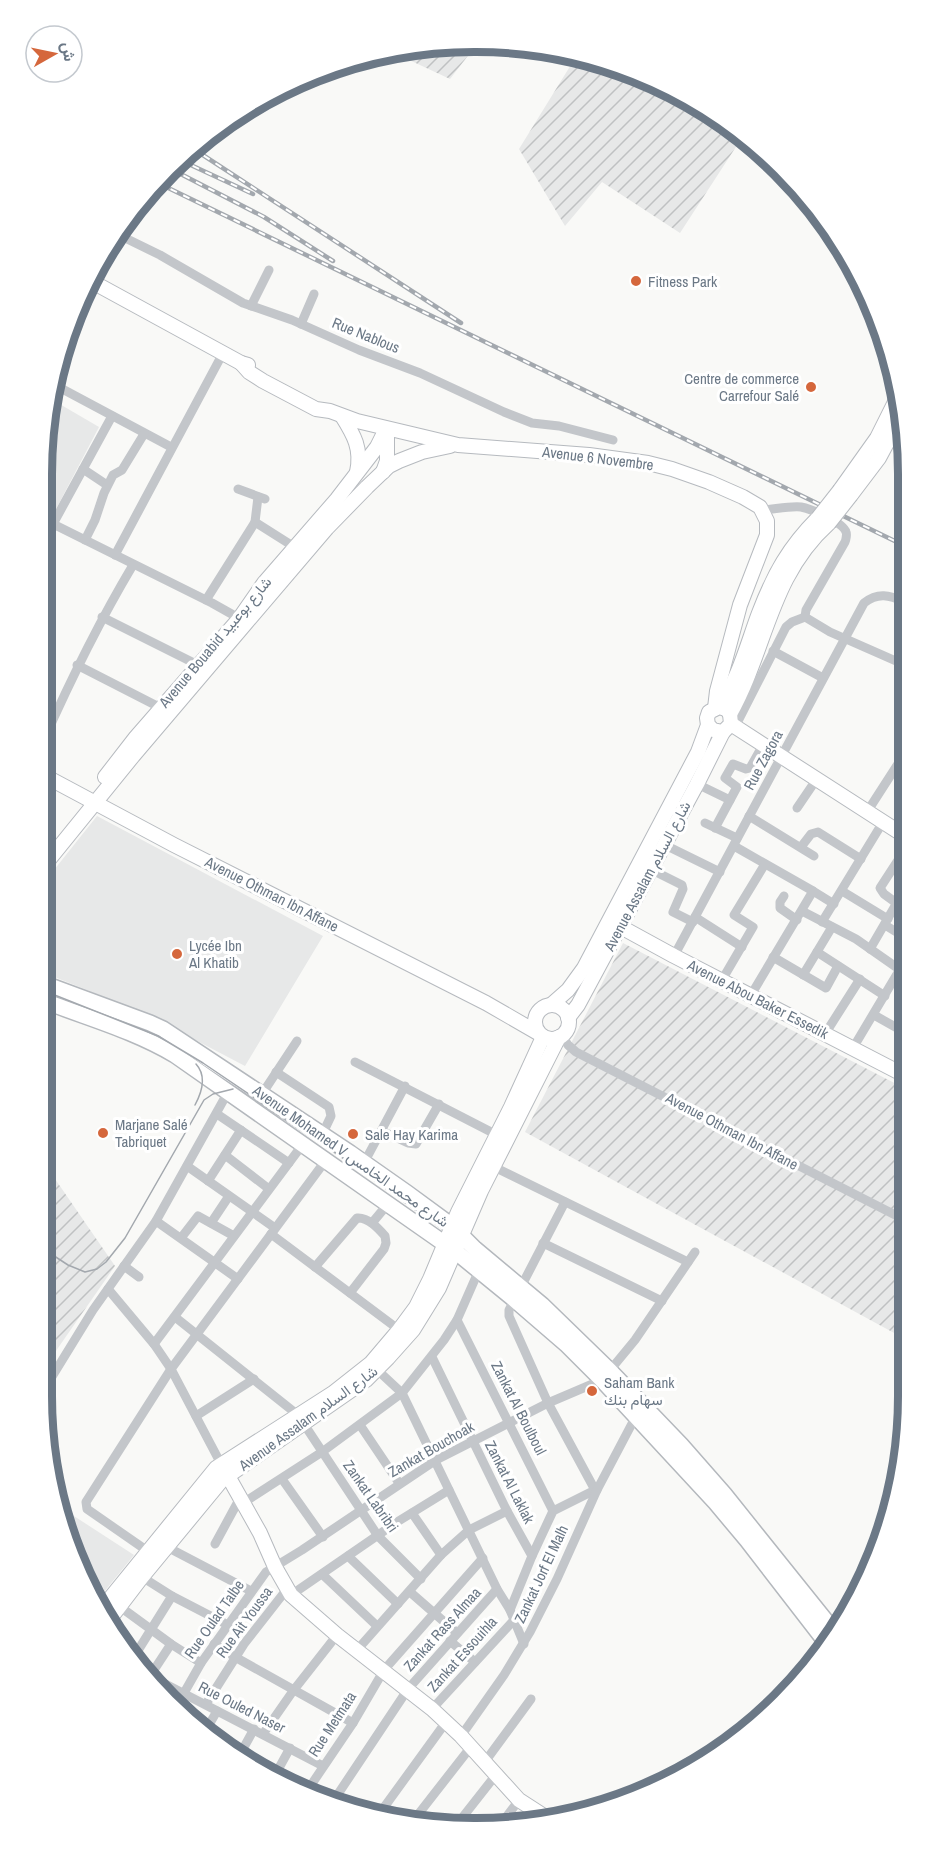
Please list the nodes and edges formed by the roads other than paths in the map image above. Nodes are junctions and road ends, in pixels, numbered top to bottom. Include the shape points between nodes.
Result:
1 (125, 238) edge
2 (269, 270) dead end
3 (97, 285) edge
4 (314, 294) dead end
5 (251, 306) junction
6 (301, 324) junction
7 (223, 353) junction
8 (62, 389) edge
9 (892, 408) edge
10 (336, 413) junction
11 (112, 416) junction
12 (895, 428) edge
13 (387, 429) junction
14 (144, 434) junction
15 (613, 440) dead end
16 (458, 445) junction
17 (171, 447) junction
18 (83, 469) junction
19 (383, 472) junction
20 (356, 475) junction
21 (107, 485) junction
22 (238, 489) dead end
23 (846, 493) junction
24 (763, 510) junction
25 (824, 521) junction
26 (255, 522) junction
27 (53, 524) joint
28 (85, 540) junction
29 (296, 548) junction
30 (115, 555) junction
31 (133, 565) junction
32 (898, 599) edge
33 (206, 600) junction
34 (102, 617) junction
35 (805, 617) junction
36 (242, 621) junction
37 (845, 639) junction
38 (773, 651) junction
39 (898, 662) edge
40 (77, 665) junction
41 (198, 665) junction
42 (823, 678) junction
43 (724, 688) junction
44 (161, 708) junction
45 (726, 719) junction
46 (52, 722) edge
47 (763, 745) junction
48 (781, 757) junction
49 (898, 764) edge
50 (52, 780) edge
51 (816, 780) junction
52 (697, 784) junction
53 (730, 800) junction
54 (91, 801) junction
55 (797, 808) dead end
56 (867, 812) junction
57 (749, 816) junction
58 (883, 822) junction
59 (898, 831) edge
60 (736, 842) junction
61 (52, 844) edge
62 (663, 844) junction
63 (801, 847) junction
64 (52, 854) edge
65 (814, 856) dead end
66 (861, 859) junction
67 (898, 860) edge
68 (765, 864) junction
69 (650, 869) junction
70 (720, 872) junction
71 (813, 891) junction
72 (842, 891) junction
73 (784, 896) dead end
74 (834, 904) junction
75 (799, 916) junction
76 (694, 920) junction
77 (822, 922) junction
78 (886, 922) junction
79 (615, 924) junction
80 (832, 927) junction
81 (898, 932) edge
82 (742, 947) junction
83 (870, 949) junction
84 (817, 952) junction
85 (674, 956) junction
86 (773, 957) junction
87 (838, 966) junction
88 (898, 969) edge
89 (804, 975) junction
90 (860, 979) junction
91 (898, 979) edge
92 (722, 980) junction
93 (52, 987) edge
94 (751, 995) junction
95 (885, 996) junction
96 (52, 1003) edge
97 (546, 1006) junction
98 (502, 1012) junction
99 (874, 1015) junction
100 (568, 1018) junction
101 (898, 1026) edge
102 (825, 1034) junction
103 (541, 1035) junction
104 (561, 1036) junction
105 (297, 1041) dead end
106 (853, 1048) junction
107 (355, 1062) dead end
108 (276, 1072) junction
109 (898, 1072) edge
110 (405, 1086) junction
111 (228, 1092) junction
112 (262, 1094) junction
113 (439, 1104) junction
114 (217, 1114) junction
115 (240, 1130) junction
116 (382, 1131) junction
117 (322, 1135) junction
118 (497, 1135) junction
119 (303, 1144) junction
120 (225, 1155) junction
121 (326, 1160) junction
122 (364, 1162) junction
123 (289, 1163) junction
124 (489, 1164) junction
125 (187, 1166) junction
126 (208, 1181) junction
127 (270, 1189) junction
128 (230, 1196) junction
129 (564, 1202) junction
130 (387, 1205) junction
131 (253, 1211) junction
132 (898, 1216) edge
133 (156, 1221) junction
134 (212, 1223) junction
135 (372, 1223) junction
136 (457, 1230) junction
137 (273, 1231) junction
138 (234, 1236) junction
139 (181, 1238) junction
140 (543, 1243) junction
141 (450, 1248) junction
142 (695, 1252) dead end
143 (688, 1262) junction
144 (214, 1263) junction
145 (124, 1266) junction
146 (315, 1267) junction
147 (479, 1270) junction
148 (139, 1277) dead end
149 (238, 1279) junction
150 (108, 1289) junction
151 (350, 1293) junction
152 (518, 1293) junction
153 (662, 1301) junction
154 (174, 1317) junction
155 (457, 1320) junction
156 (404, 1333) junction
157 (198, 1334) junction
158 (154, 1344) junction
159 (432, 1357) junction
160 (374, 1367) junction
161 (171, 1369) junction
162 (606, 1375) junction
163 (52, 1377) edge
164 (254, 1379) junction
165 (402, 1393) junction
166 (548, 1403) junction
167 (196, 1416) junction
168 (636, 1416) junction
169 (302, 1419) junction
170 (509, 1423) junction
171 (360, 1425) junction
172 (472, 1441) junction
173 (322, 1452) junction
174 (436, 1460) junction
175 (224, 1470) junction
176 (282, 1479) junction
177 (399, 1483) junction
178 (449, 1490) junction
179 (596, 1490) junction
180 (242, 1501) junction
181 (360, 1510) junction
182 (507, 1511) junction
183 (553, 1511) junction
184 (412, 1513) junction
185 (470, 1530) junction
186 (378, 1536) junction
187 (322, 1537) junction
188 (215, 1544) dead end
189 (167, 1547) junction
190 (149, 1552) junction
191 (441, 1555) junction
192 (348, 1556) junction
193 (532, 1556) junction
194 (483, 1558) junction
195 (275, 1567) junction
196 (322, 1574) junction
197 (142, 1577) junction
198 (421, 1579) junction
199 (497, 1589) junction
200 (250, 1592) junction
201 (289, 1592) junction
202 (410, 1592) junction
203 (172, 1596) junction
204 (106, 1602) edge
205 (398, 1604) junction
206 (119, 1606) junction
207 (435, 1613) junction
208 (113, 1614) edge
209 (512, 1615) junction
210 (228, 1625) junction
211 (377, 1626) junction
212 (829, 1626) edge
213 (151, 1629) junction
214 (458, 1632) junction
215 (337, 1635) junction
216 (822, 1637) edge
217 (450, 1641) junction
218 (171, 1644) junction
219 (214, 1644) junction
220 (524, 1644) junction
221 (138, 1650) edge
222 (357, 1650) junction
223 (235, 1657) junction
224 (475, 1662) junction
225 (201, 1663) junction
226 (153, 1670) edge
227 (384, 1671) junction
228 (168, 1686) edge
229 (408, 1689) junction
230 (293, 1690) junction
231 (185, 1694) junction
232 (531, 1699) dead end
233 (182, 1701) edge
234 (206, 1704) junction
235 (432, 1709) junction
236 (217, 1711) junction
237 (446, 1722) junction
238 (353, 1723) junction
239 (209, 1724) edge
240 (254, 1729) junction
241 (263, 1734) junction
242 (461, 1736) junction
243 (290, 1748) junction
244 (470, 1748) junction
245 (243, 1749) edge
246 (484, 1763) junction
247 (323, 1766) junction
248 (278, 1770) edge
249 (495, 1776) junction
250 (311, 1785) edge
251 (338, 1796) edge
252 (519, 1800) junction
253 (384, 1808) edge
254 (540, 1813) edge
255 (418, 1815) edge
256 (462, 1818) edge
257 (506, 1818) edge

1 - 5 street, Rue Nablous
2 - 5 street
3 - 7 street, Avenue 6 Novembre
4 - 6 street
5 - 6 street, Rue Nablous
6 - 15 street, Rue Nablous via 532,423
7 - 10 street, Avenue 6 Novembre
7 - 17 street
8 - 11 street
9 - 23 street, Avenue Assalam شارع السلام
10 - 13 street, Avenue 6 Novembre
10 - 20 street via 358,445
11 - 14 street
11 - 18 street
12 - 23 street, Avenue Assalam شارع السلام via 879,458
13 - 16 street, Avenue 6 Novembre
13 - 19 street
13 - 20 street, Avenue Bouabid شارع بوعبيد
14 - 17 street
14 - 21 street via 122,470
16 - 19 street, Avenue Bouabid شارع بوعبيد via 422,452
16 - 24 street, Avenue 6 Novembre via 648,463 709,482 743,496
17 - 30 street
18 - 21 street
18 - 27 street
19 - 36 street, Avenue Bouabid شارع بوعبيد
20 - 29 street, Avenue Bouabid شارع بوعبيد
21 - 28 street
22 - 26 street via 261,498
23 - 25 street, Avenue Assalam شارع السلام, bridge
24 - 35 street via 807,508 846,531 843,547
24 - 43 street via 767,520 765,540 740,604
25 - 43 street, Avenue Assalam شارع السلام via 798,539 779,568 735,682
25 - 45 street, Avenue Assalam شارع السلام via 780,589 745,685
26 - 29 street
26 - 33 street
27 - 28 street
28 - 30 street
29 - 36 street, Avenue Bouabid شارع بوعبيد via 264,583
30 - 31 street
31 - 33 street
31 - 34 street
32 - 37 street, Rue Zagora via 877,595 864,603
33 - 36 street
34 - 40 street
34 - 41 street
35 - 37 street
35 - 38 street via 789,623
36 - 41 street, Avenue Bouabid شارع بوعبيد
36 - 54 street, Avenue Bouabid شارع بوعبيد
37 - 39 street
37 - 42 street, Rue Zagora
38 - 42 street
38 - 45 street
40 - 44 street
40 - 46 street
41 - 44 street, Avenue Bouabid شارع بوعبيد
42 - 48 street, Rue Zagora
43 - 45 street, Avenue Assalam شارع السلام
44 - 54 street, Avenue Bouabid شارع بوعبيد
45 - 47 street
45 - 52 street, Avenue Assalam شارع السلام
45 - 79 street, Avenue Assalam شارع السلام via 708,715 699,752
47 - 48 street
47 - 53 street via 750,768 735,763 727,771 725,777 737,786
48 - 51 street
48 - 57 street, Rue Zagora
49 - 56 street
50 - 54 street, Avenue Othman Ibn Affane
51 - 55 street
51 - 56 street
52 - 53 street
52 - 62 street, Avenue Assalam شارع السلام
53 - 60 street via 710,825
54 - 61 street, Avenue Bouabid شارع بوعبيد
54 - 64 street, Avenue Bouabid شارع بوعبيد
54 - 98 street, Avenue Othman Ibn Affane
56 - 58 street
57 - 60 street, Rue Zagora
57 - 63 street
58 - 59 street
58 - 66 street
60 - 68 street
60 - 70 street, Rue Zagora
62 - 69 street, Avenue Assalam شارع السلام
62 - 70 street
63 - 65 street
63 - 66 street via 811,834 818,832
66 - 72 street
67 - 78 street via 880,888 895,903
68 - 71 street
68 - 82 street via 734,915 753,927
69 - 76 street via 682,885 673,910
69 - 79 street, Avenue Assalam شارع السلام
70 - 76 street, Rue Zagora
71 - 74 street
71 - 75 street
72 - 74 street
72 - 78 street
73 - 75 street via 780,908
74 - 77 street
75 - 77 street
75 - 86 street
76 - 82 street
76 - 85 street, Rue Zagora
77 - 80 street
78 - 81 street
78 - 83 street
79 - 85 street, Avenue Abou Baker Essedik
79 - 97 street, Avenue Assalam شارع السلام via 574,983
79 - 100 street, Avenue Assalam شارع السلام via 578,1005
80 - 83 street
80 - 84 street
82 - 92 street
83 - 88 street
84 - 87 street
84 - 89 street
85 - 92 street, Avenue Abou Baker Essedik
86 - 89 street
86 - 94 street
87 - 89 street via 826,988
87 - 90 street
90 - 95 street
90 - 102 street
91 - 95 street
92 - 94 street, Avenue Abou Baker Essedik
93 - 112 main road, Avenue Mohamed V شارع محمد الخامس via 150,1023
94 - 102 street, Avenue Abou Baker Essedik
95 - 99 street
96 - 111 main road, Avenue Mohamed V شارع محمد الخامس via 153,1042
97 - 98 street, Avenue Othman Ibn Affane via 522,1014
97 - 100 street via 563,1009
97 - 103 street via 535,1020
98 - 103 street, Avenue Othman Ibn Affane
99 - 101 street
99 - 106 street
100 - 104 street
102 - 106 street, Avenue Abou Baker Essedik
103 - 104 street via 553,1039
103 - 118 street, Avenue Assalam شارع السلام
104 - 124 street, Avenue Assalam شارع السلام
104 - 132 street, Avenue Othman Ibn Affane via 576,1052
105 - 108 street
106 - 109 street, Avenue Abou Baker Essedik
107 - 110 street
108 - 112 street
108 - 117 street via 329,1107 331,1116
110 - 113 street
110 - 116 street
111 - 114 street
111 - 119 main road, Avenue Mohamed V شارع محمد الخامس
112 - 117 main road, Avenue Mohamed V شارع محمد الخامس
113 - 116 street via 416,1144
113 - 118 street
114 - 115 street
114 - 125 street
115 - 120 street
115 - 123 street
116 - 122 street
117 - 122 main road, Avenue Mohamed V شارع محمد الخامس
118 - 124 street, Avenue Assalam شارع السلام
119 - 121 main road, Avenue Mohamed V شارع محمد الخامس
119 - 123 street
120 - 126 street
120 - 127 street
121 - 130 main road, Avenue Mohamed V شارع محمد الخامس
121 - 137 street
122 - 136 main road, Avenue Mohamed V شارع محمد الخامس
123 - 127 street
124 - 129 street
124 - 136 street, Avenue Assalam شارع السلام
125 - 126 street
125 - 133 street
126 - 128 street
127 - 131 street
128 - 131 street
128 - 134 street
129 - 140 street
129 - 143 street
130 - 135 street
130 - 141 main road, Avenue Mohamed V شارع محمد الخامس
131 - 137 street
131 - 138 street
133 - 139 street
133 - 145 street
134 - 138 street
134 - 139 street via 198,1216
135 - 146 street via 361,1217 354,1220
135 - 151 street via 385,1236 385,1246
136 - 141 street, Avenue Assalam شارع السلام
136 - 152 main road, Avenue Mohamed V شارع محمد الخامس
137 - 146 street
137 - 149 street
138 - 144 street
139 - 144 street
140 - 152 street
140 - 153 street
141 - 147 main road, Avenue Mohamed V شارع محمد الخامس
141 - 156 street, Avenue Assalam شارع السلام via 439,1288 419,1322
142 - 143 street
143 - 153 street
144 - 149 street
144 - 154 street
145 - 148 street
145 - 150 street
146 - 151 street
147 - 152 main road, Avenue Mohamed V شارع محمد الخامس
147 - 155 street
149 - 157 street
150 - 158 street
150 - 163 street
151 - 156 street
152 - 162 main road, Avenue Mohamed V شارع محمد الخامس
152 - 166 street via 509,1310 510,1320
153 - 162 street
154 - 157 street, Zankat Labribri
154 - 158 street
155 - 159 street
155 - 170 street, Zankat Al Boulboul
156 - 160 street, Avenue Assalam شارع السلام
157 - 161 street
157 - 164 street, Zankat Labribri
158 - 161 street
159 - 165 street
159 - 172 street, Zankat Al Laklak
160 - 165 street
160 - 169 street, Avenue Assalam شارع السلام
161 - 167 street
161 - 190 street via 86,1502 87,1509
162 - 166 street, Zankat Bouchoak
162 - 168 main road, Avenue Mohamed V شارع محمد الخامس
162 - 212 main road, Avenue Mohamed V شارع محمد الخامس via 724,1494
164 - 167 street
164 - 169 street, Zankat Labribri
165 - 171 street
165 - 174 street
166 - 170 street, Zankat Bouchoak
166 - 179 street
167 - 175 street
168 - 179 street, Zankat Jorf El Malh
168 - 216 main road, Avenue Mohamed V شارع محمد الخامس via 747,1540
169 - 173 street, Zankat Labribri
169 - 175 street, Avenue Assalam شارع السلام
170 - 172 street, Zankat Bouchoak
170 - 183 street, Zankat Al Boulboul
171 - 173 street
171 - 177 street
172 - 174 street, Zankat Bouchoak
172 - 182 street, Zankat Al Laklak
173 - 176 street
173 - 181 street, Zankat Labribri
174 - 177 street, Zankat Bouchoak
174 - 178 street
175 - 180 street
175 - 189 street, Avenue Assalam شارع السلام via 215,1488
175 - 190 street, Avenue Assalam شارع السلام via 200,1487
176 - 180 street
176 - 187 street
177 - 181 street, Zankat Bouchoak
178 - 184 street, Rue Ait Youssa
178 - 185 street
179 - 183 street
179 - 220 street, Zankat Jorf El Malh
180 - 188 street
180 - 195 street
181 - 186 street, Zankat Labribri
181 - 187 street, Zankat Bouchoak
182 - 185 street
182 - 193 street, Zankat Al Laklak
183 - 193 street
184 - 186 street, Rue Ait Youssa
184 - 191 street
185 - 191 street
185 - 194 street
186 - 192 street, Rue Ait Youssa
186 - 198 street, Zankat Labribri
187 - 195 street, Zankat Bouchoak
189 - 197 street, Avenue Assalam شارع السلام
189 - 200 street
190 - 204 street, Avenue Assalam شارع السلام
191 - 198 street
192 - 196 street, Rue Ait Youssa
192 - 205 street
193 - 209 street
194 - 199 street
194 - 207 street, Rue Metmata
195 - 200 street, Rue Oulad Talbe
195 - 201 street
196 - 201 street, Rue Ait Youssa
196 - 211 street
197 - 203 street
197 - 206 street, Avenue Assalam شارع السلام
198 - 202 street
199 - 209 street
199 - 214 street, Zankat Rass Almaa
200 - 210 street, Rue Oulad Talbe
201 - 215 street
201 - 223 street, Rue Ait Youssa
202 - 205 street
202 - 207 street
203 - 210 street
203 - 213 street
205 - 211 street
206 - 208 street, Avenue Assalam شارع السلام
206 - 213 street
207 - 214 street
207 - 227 street, Rue Metmata
209 - 220 street
209 - 224 street, Zankat Essouihla
210 - 219 street, Rue Oulad Talbe
211 - 222 street
213 - 218 street
213 - 221 street
214 - 217 street, Zankat Rass Almaa
215 - 222 street
215 - 230 street
217 - 224 street
217 - 229 street, Zankat Rass Almaa
218 - 225 street
218 - 226 street
219 - 223 street
219 - 225 street, Rue Oulad Talbe
220 - 242 street, Zankat Jorf El Malh
222 - 227 street
223 - 230 street
223 - 234 street, Rue Ait Youssa
224 - 235 street, Zankat Essouihla
225 - 231 street, Rue Oulad Talbe
227 - 229 street
227 - 238 street, Rue Metmata
228 - 231 street, Rue Ouled Naser
229 - 235 street
229 - 251 street, Zankat Rass Almaa
230 - 238 street
230 - 241 street
231 - 233 street, Rue Oulad Talbe
231 - 234 street, Rue Ouled Naser
232 - 246 street
234 - 236 street, Rue Ouled Naser
235 - 237 street
236 - 239 street
236 - 240 street, Rue Ouled Naser
237 - 242 street
237 - 253 street
238 - 247 street, Rue Metmata
240 - 241 street, Rue Ouled Naser
240 - 245 street
241 - 243 street, Rue Ouled Naser
242 - 244 street
243 - 247 street, Rue Ouled Naser
243 - 248 street
244 - 246 street
244 - 255 street
246 - 249 street
247 - 250 street, Rue Metmata
249 - 252 street
249 - 256 street
252 - 254 street
252 - 257 street

